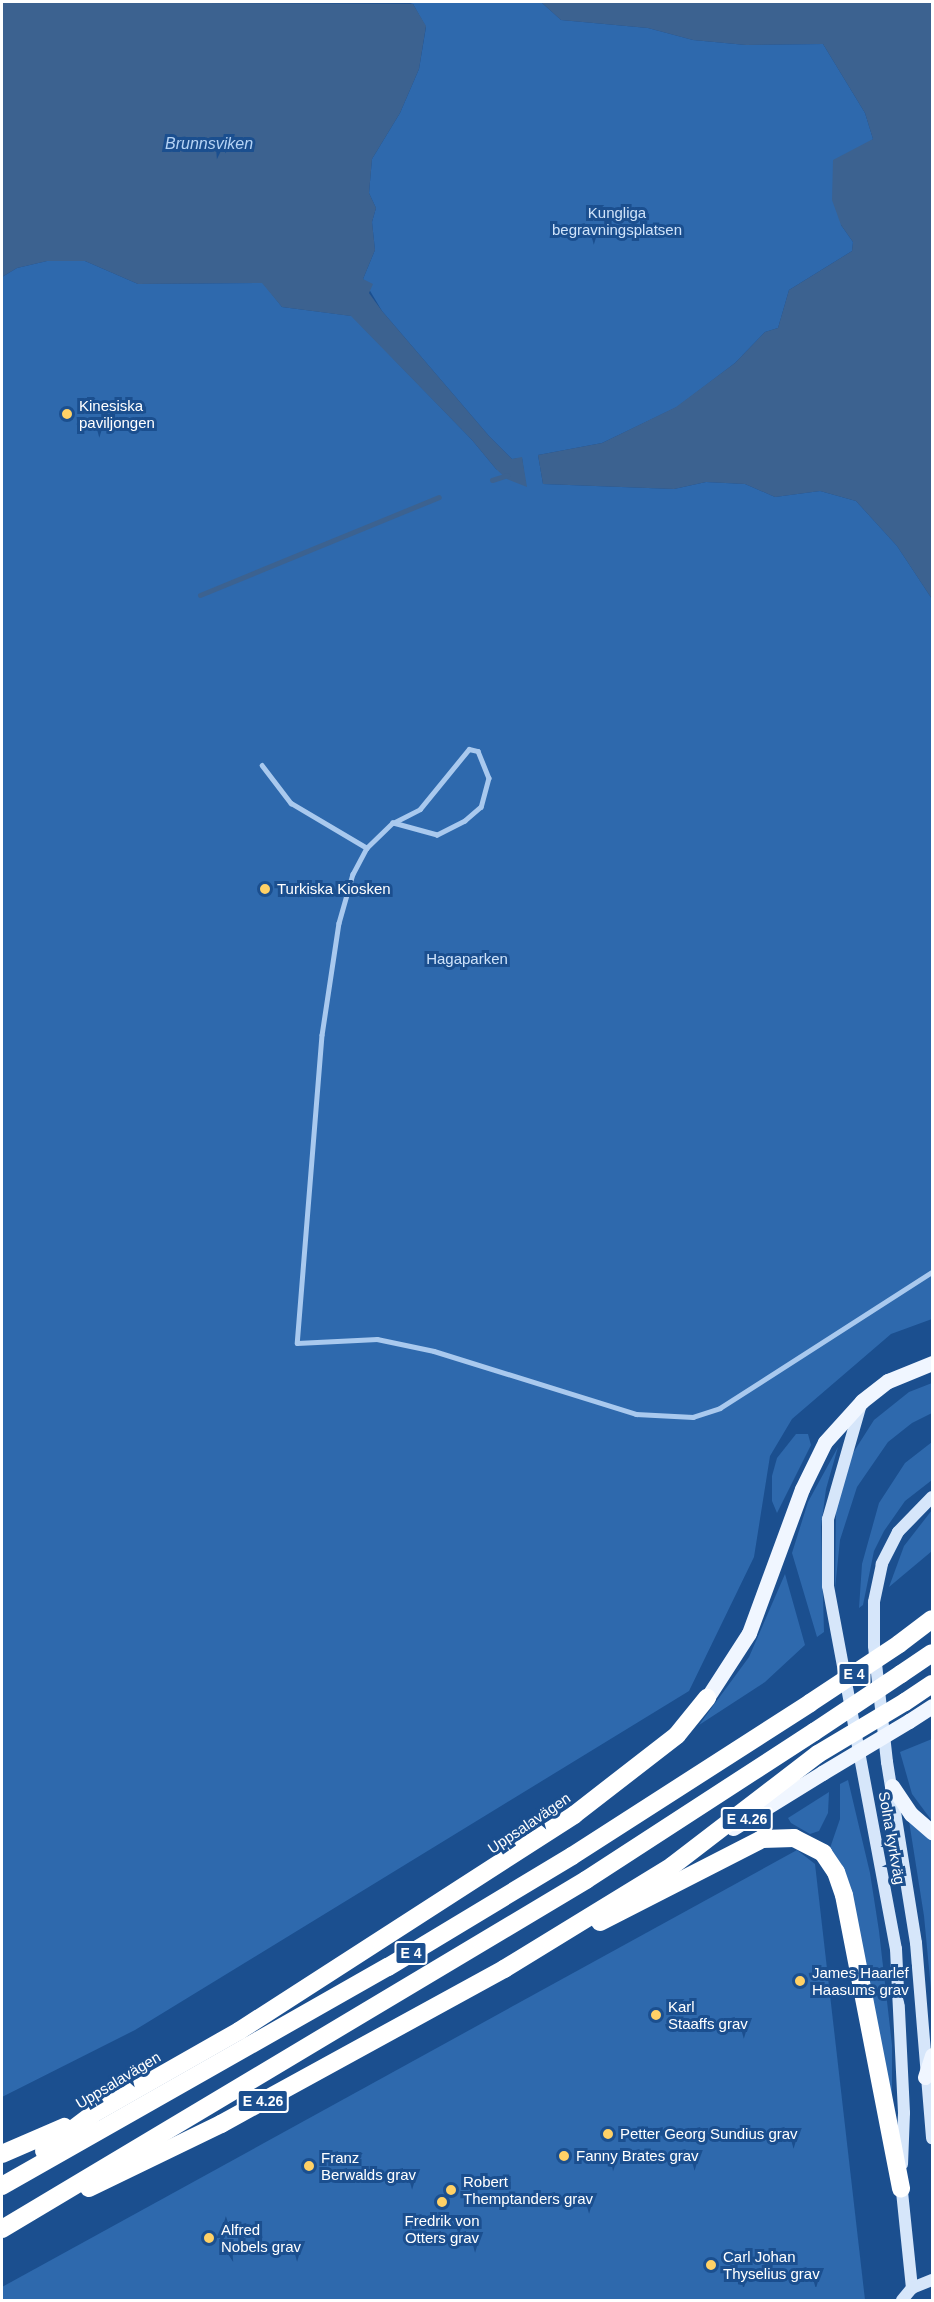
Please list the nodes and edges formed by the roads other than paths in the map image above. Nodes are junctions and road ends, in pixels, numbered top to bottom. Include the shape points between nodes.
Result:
1 (262, 765) dead end
2 (393, 823) junction
3 (367, 848) junction
4 (933, 1272) edge
5 (933, 1363) edge
6 (862, 1401) junction
7 (933, 1497) edge
8 (933, 1619) edge
9 (933, 1653) edge
10 (933, 1684) edge
11 (707, 1698) joint
12 (933, 1706) edge
13 (933, 1720) edge
14 (909, 1721) junction
15 (892, 1786) junction
16 (933, 1832) edge
17 (672, 1866) junction
18 (504, 1970) junction
19 (933, 2055) edge
20 (925, 2077) junction
21 (93, 2114) junction
22 (933, 2138) edge
23 (2, 2154) edge
24 (2, 2184) edge
25 (901, 2189) junction
26 (9, 2225) edge
27 (933, 2280) edge
28 (912, 2288) junction
29 (902, 2301) edge

1 - 3 lane via 291,803
2 - 2 lane via 437,835 465,821 481,807 489,778 478,751 469,749 420,808
2 - 3 lane
3 - 4 lane via 353,874 339,923 325,1008 297,1343 377,1339 434,1351 636,1414 693,1417 720,1408
5 - 6 main road, Uppsalavägen via 888,1381
6 - 11 main road, Uppsalavägen via 825,1442 748,1633
6 - 25 street, Solna kyrkväg via 828,1519 828,1586 896,1949 904,2113
7 - 15 street, Solna kyrkväg via 898,1532 882,1564 874,1602 874,1646
8 - 24 highway, Uppsalavägen / E 4, bridge via 810,1704 572,1856 388,1967
9 - 26 highway, E 4, bridge via 586,1880
10 - 17 highway, bridge via 818,1754
11 - 21 highway, Uppsalavägen via 677,1735 574,1815 239,2031
12 - 14 main road, E 4.26
13 - 14 main road
14 - 17 main road, E 4.26, bridge
15 - 16 main road via 911,1814
15 - 20 street, Solna kyrkväg via 916,1943
17 - 18 highway, E 4.26
18 - 25 highway via 758,1840 787,1836 814,1846 833,1866 844,1895
18 - 26 highway, E 4.26 via 221,2124
19 - 20 main road
20 - 22 street, Solna kyrkväg
21 - 23 highway
21 - 24 highway, Uppsalavägen
25 - 28 street, Solna kyrkväg
27 - 28 street
28 - 29 street

